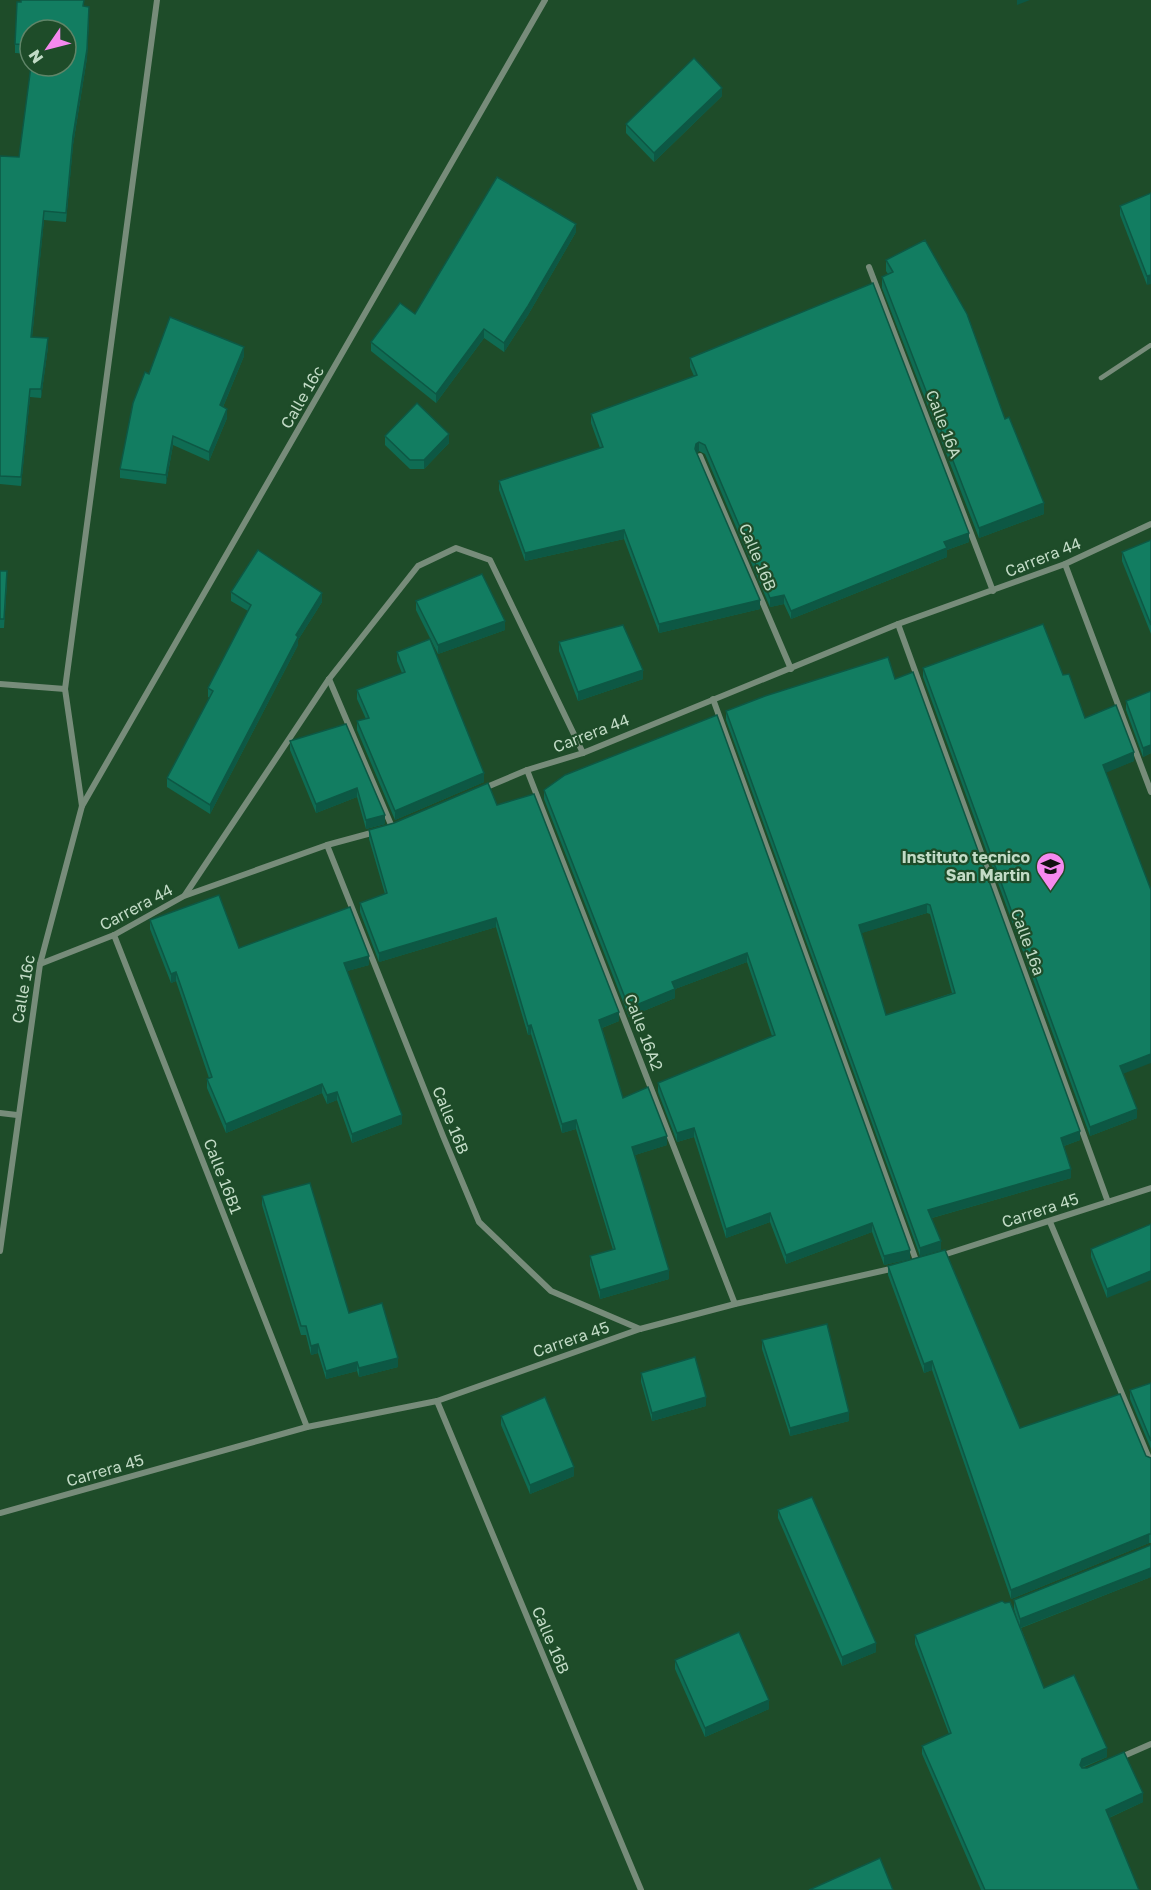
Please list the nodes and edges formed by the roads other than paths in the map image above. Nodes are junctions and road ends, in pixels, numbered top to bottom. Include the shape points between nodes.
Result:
1 (157, 0) edge
2 (545, 0) edge
3 (869, 267) dead end
4 (1151, 345) edge
5 (1101, 378) dead end
6 (700, 456) edge
7 (1151, 524) edge
8 (1065, 564) junction
9 (993, 591) junction
10 (898, 624) junction
11 (790, 669) junction
12 (329, 679) junction
13 (0, 684) edge
14 (65, 689) junction
15 (713, 699) junction
16 (583, 753) junction
17 (527, 770) junction
18 (475, 792) edge
19 (1151, 792) edge
20 (82, 807) junction
21 (403, 823) edge
22 (392, 827) junction
23 (327, 844) junction
24 (184, 896) junction
25 (114, 935) junction
26 (39, 964) junction
27 (0, 1113) edge
28 (17, 1115) junction
29 (1151, 1188) edge
30 (1108, 1202) junction
31 (1050, 1222) junction
32 (0, 1251) edge
33 (917, 1263) junction
34 (735, 1304) junction
35 (640, 1329) junction
36 (436, 1401) junction
37 (307, 1427) junction
38 (1151, 1463) edge
39 (0, 1513) edge
40 (1151, 1743) edge
41 (1107, 1763) edge
42 (641, 1890) edge

1 - 14 street, Calle 16c
2 - 20 street, Calle 16c
3 - 9 street, Calle 16A
4 - 5 lane
6 - 11 street, Calle 16B
7 - 8 street, Carrera 44
8 - 9 street, Carrera 44
8 - 19 street
9 - 10 street, Carrera 44
10 - 11 street, Carrera 44
10 - 30 street, Calle 16a
11 - 15 street, Carrera 44
12 - 16 street via 418,566 456,548 490,560
12 - 22 street
12 - 24 street
13 - 14 street
14 - 20 street, Calle 16c
15 - 16 street, Carrera 44
15 - 33 street
16 - 17 street, Carrera 44
17 - 18 street, Carrera 44
17 - 34 street, Calle 16A2
20 - 26 street, Calle 16c
21 - 22 street, Carrera 44
22 - 23 street, Carrera 44
23 - 24 street, Carrera 44
23 - 35 street, Calle 16B via 479,1222 551,1291
24 - 25 street, Carrera 44
25 - 26 street, Carrera 44
25 - 37 street, Calle 16B1
26 - 28 street, Calle 16c
27 - 28 street
28 - 32 street, Calle 16c
29 - 30 street, Carrera 45
30 - 31 street, Carrera 45
31 - 33 street, Carrera 45
31 - 38 street
33 - 34 street, Carrera 45
34 - 35 street, Carrera 45
35 - 36 street, Carrera 45
36 - 37 street, Carrera 45
36 - 42 street, Calle 16B
37 - 39 street, Carrera 45
40 - 41 street

